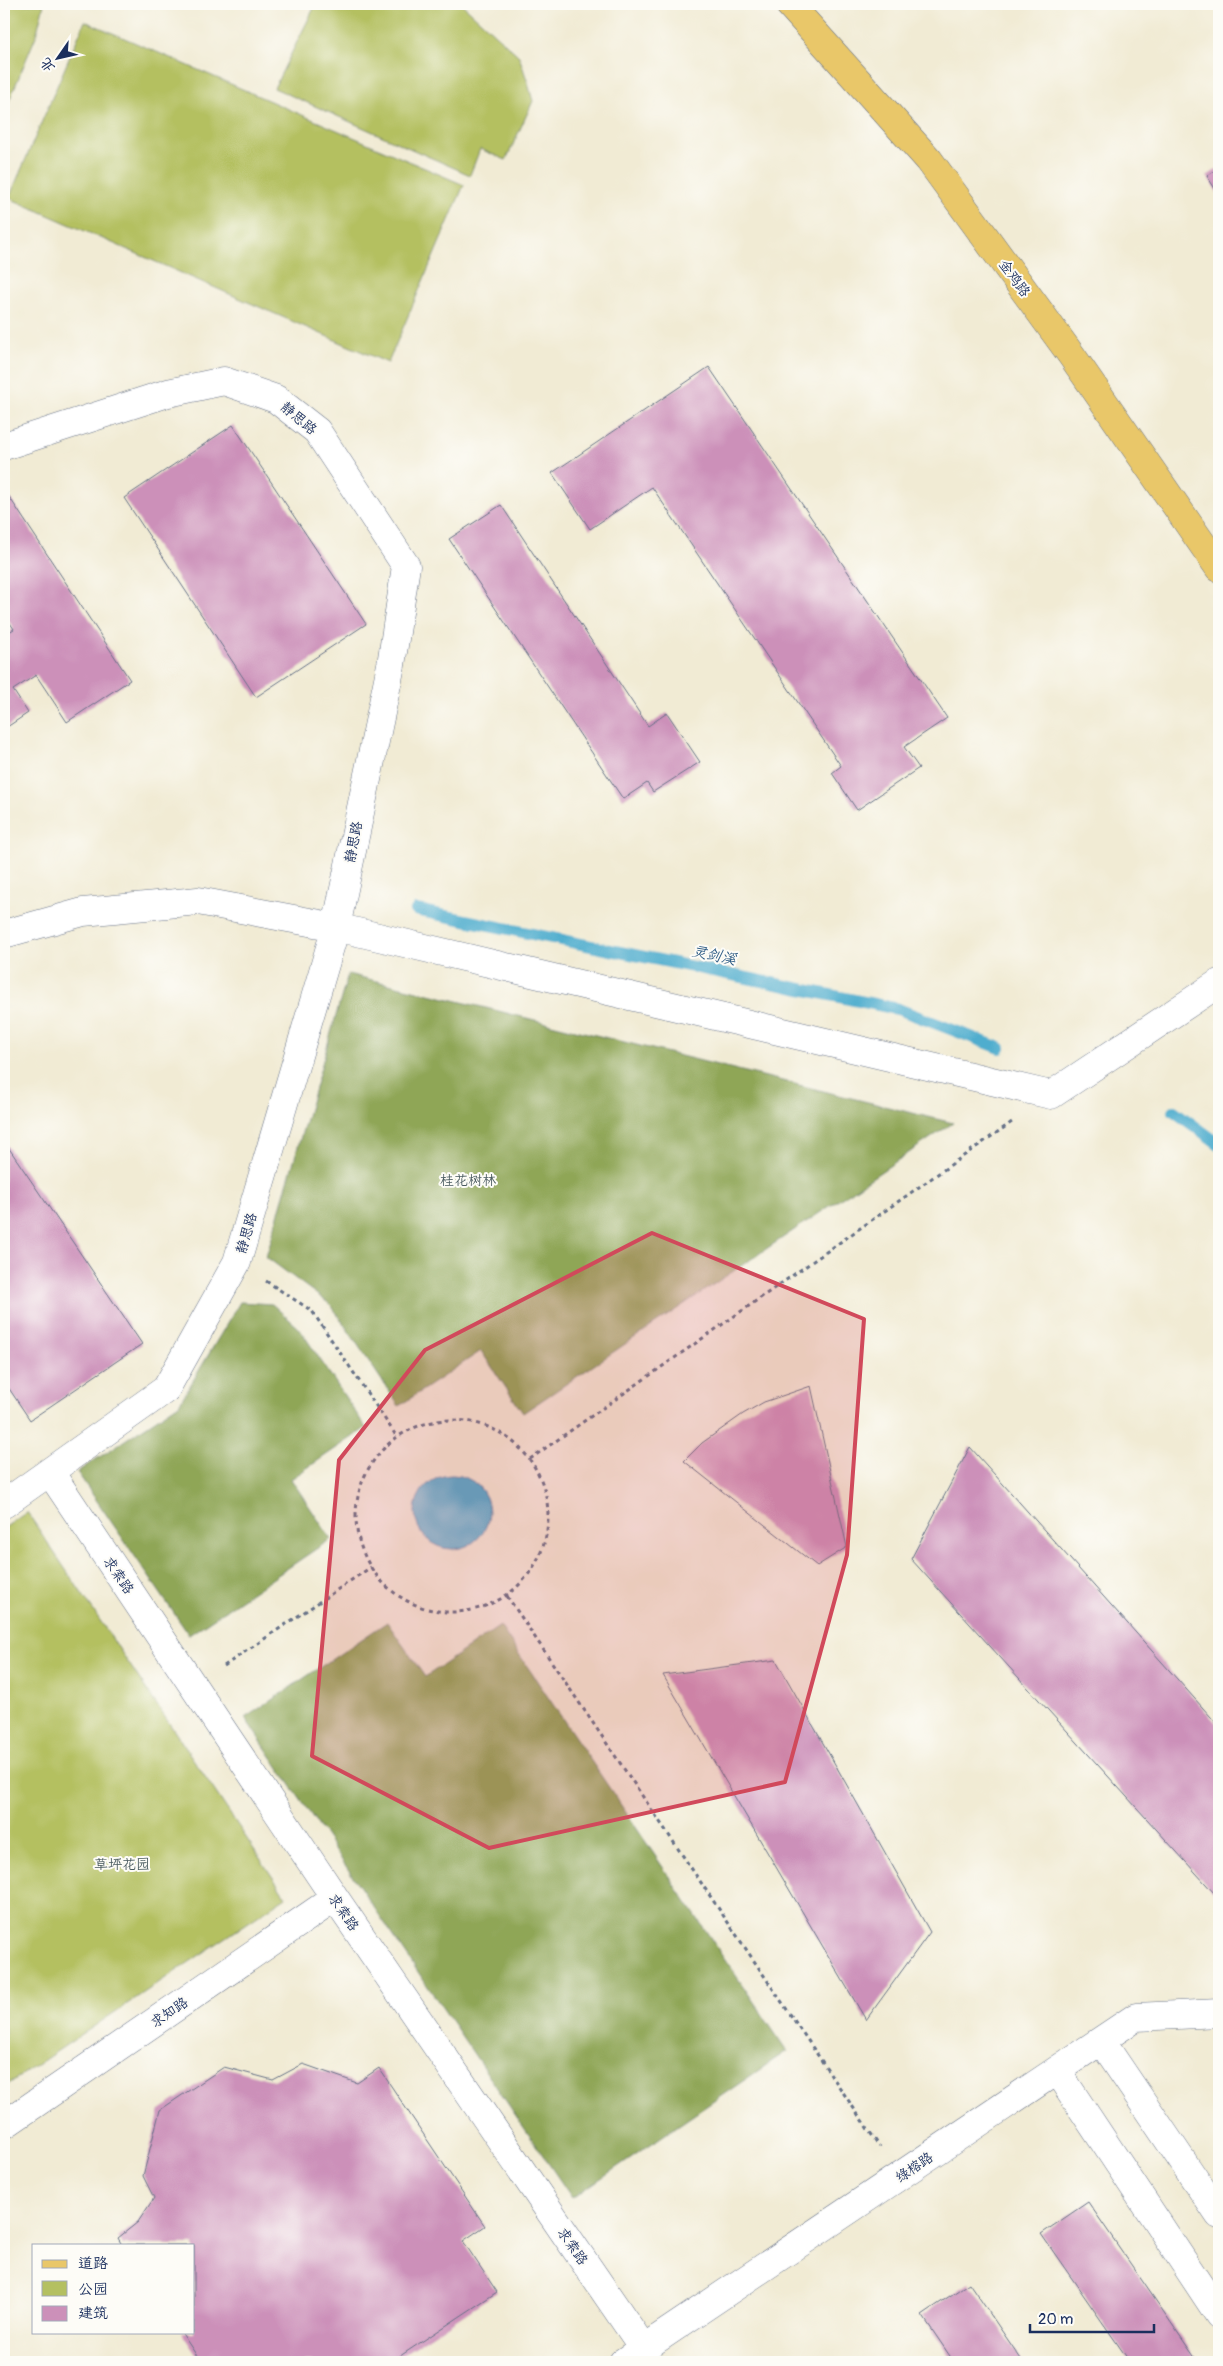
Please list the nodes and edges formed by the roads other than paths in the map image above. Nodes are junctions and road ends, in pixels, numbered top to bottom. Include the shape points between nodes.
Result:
1 (789, 4) edge
2 (4, 446) edge
3 (1219, 568) edge
4 (336, 927) junction
5 (4, 934) edge
6 (1219, 984) edge
7 (50, 1472) junction
8 (4, 1504) edge
9 (335, 1898) junction
10 (1219, 2013) edge
11 (1102, 2042) junction
12 (1057, 2071) junction
13 (4, 2125) edge
14 (1219, 2215) edge
15 (1219, 2315) edge
16 (634, 2356) edge

1 - 3 main road, 金鸡路 via 930,160 1072,356
2 - 4 lane, 静思路 via 168,393 224,381 276,399 318,431 406,566 391,665
4 - 5 lane via 198,901 83,912
4 - 6 lane via 1051,1095
4 - 7 lane, 静思路 via 238,1262 166,1389
7 - 8 lane, 静思路
7 - 9 lane, 求索路
9 - 13 lane, 求知路
9 - 16 lane, 求索路
10 - 11 lane, 绿榕路 via 1136,2017
11 - 12 lane, 绿榕路
11 - 14 lane
12 - 15 lane
12 - 16 lane, 绿榕路

